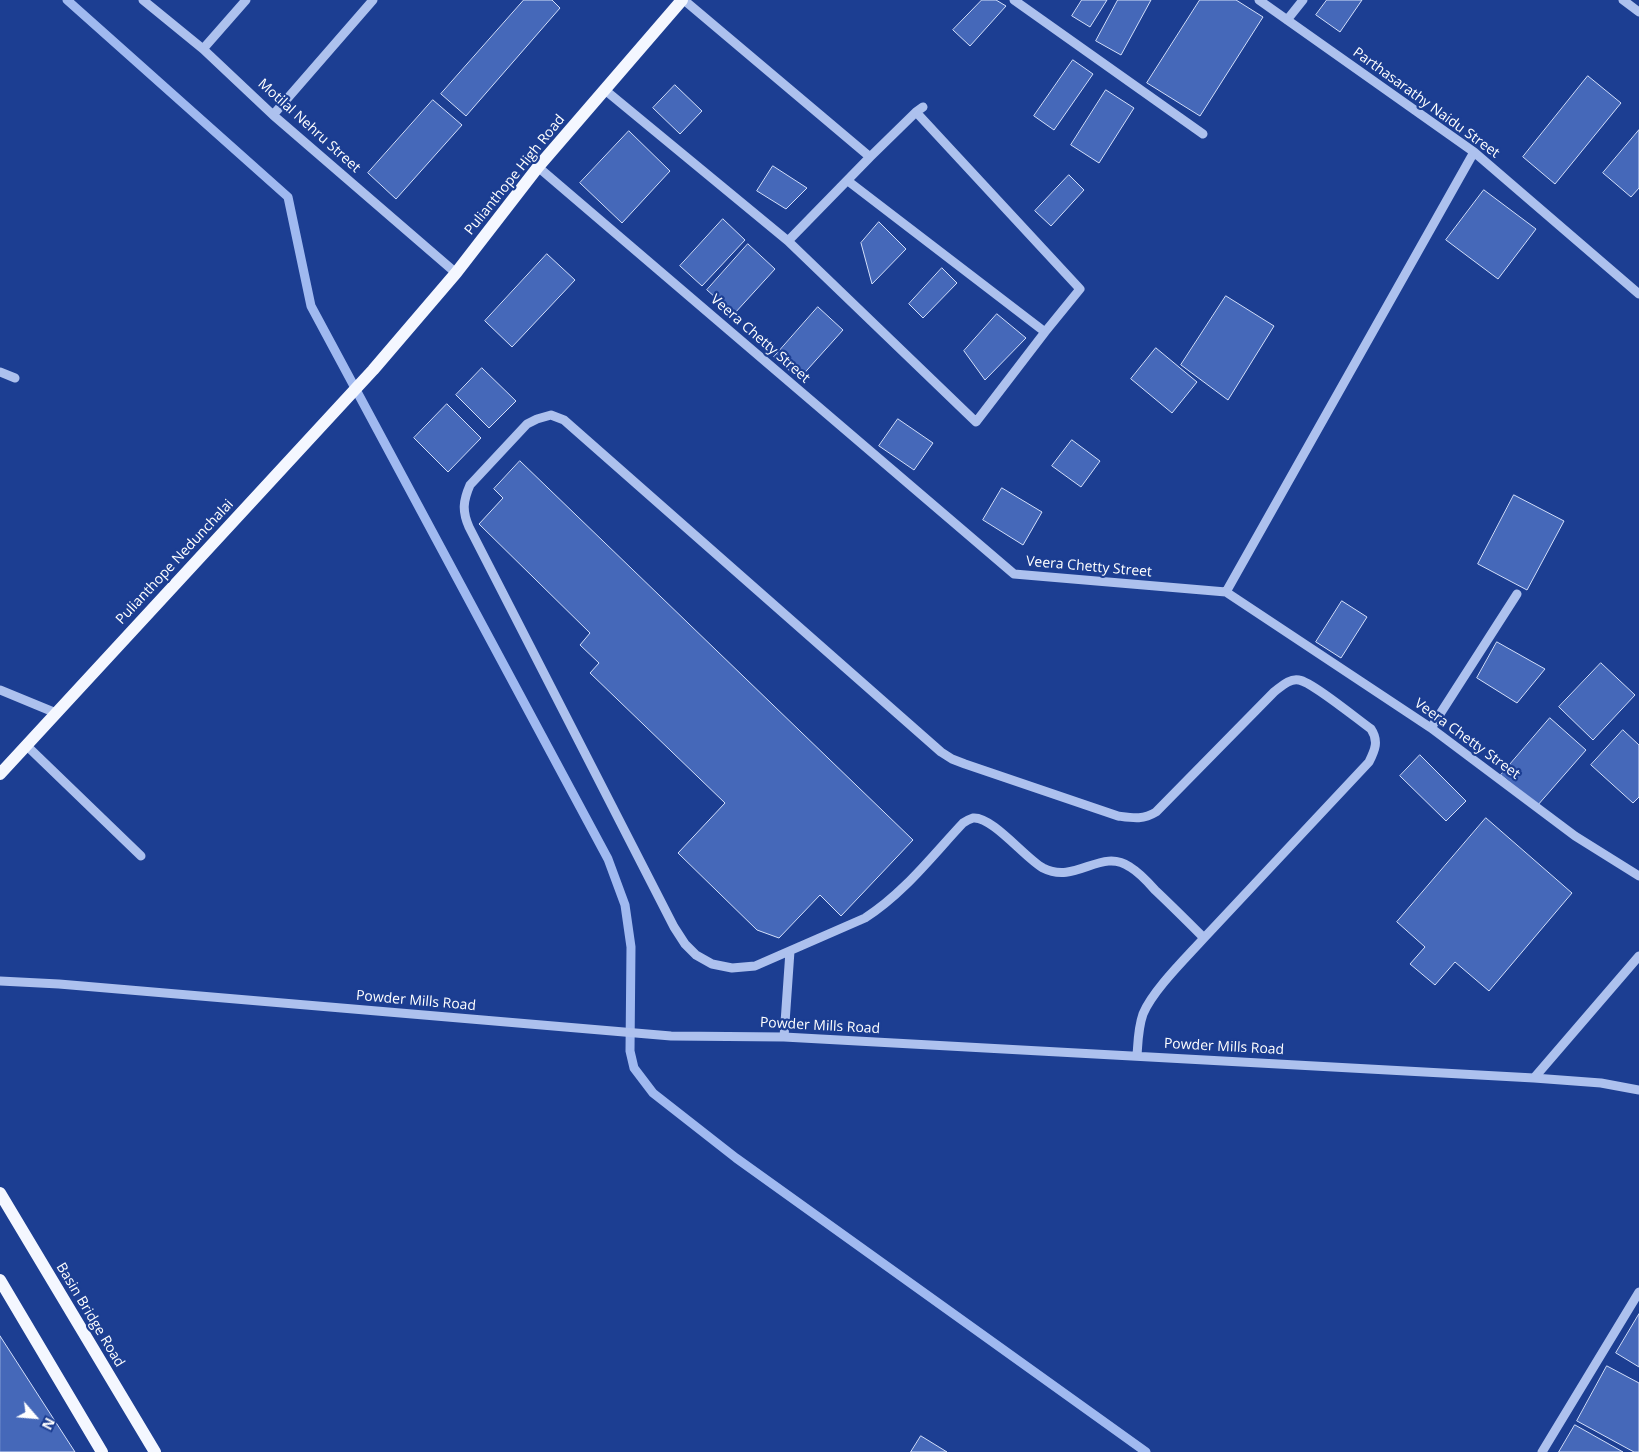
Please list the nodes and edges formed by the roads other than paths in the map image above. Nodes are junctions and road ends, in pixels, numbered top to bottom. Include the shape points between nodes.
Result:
1 (143, 0) edge
2 (246, 0) edge
3 (373, 0) edge
4 (683, 0) edge
5 (1014, 0) edge
6 (1259, 0) edge
7 (1302, 0) edge
8 (1623, 0) edge
9 (1639, 12) edge
10 (1287, 20) junction
11 (202, 49) junction
12 (604, 90) junction
13 (273, 115) junction
14 (1203, 134) dead end
15 (1474, 152) junction
16 (870, 157) junction
17 (538, 167) junction
18 (848, 181) junction
19 (788, 241) junction
20 (456, 273) junction
21 (1639, 294) edge
22 (1044, 332) junction
23 (373, 370) joint
24 (0, 372) edge
25 (15, 378) dead end
26 (1226, 592) junction
27 (1517, 594) dead end
28 (0, 690) edge
29 (56, 713) junction
30 (1432, 728) junction
31 (27, 746) junction
32 (0, 774) edge
33 (141, 856) dead end
34 (1639, 876) edge
35 (1204, 938) junction
36 (790, 951) junction
37 (1639, 956) edge
38 (0, 981) edge
39 (784, 1037) junction
40 (1137, 1056) junction
41 (1534, 1078) junction
42 (1639, 1090) edge
43 (0, 1194) edge
44 (0, 1280) edge
45 (1639, 1292) edge
46 (102, 1452) edge
47 (155, 1452) edge
48 (1542, 1452) edge

1 - 11 street, Motilal Nehru Street
2 - 11 street
3 - 13 street
4 - 12 main road, Pulianthope High Road
4 - 16 street
5 - 14 street
6 - 10 street, Parthasarathy Naidu Street
7 - 10 street
8 - 9 street
10 - 15 street, Parthasarathy Naidu Street
11 - 13 street, Motilal Nehru Street
12 - 17 main road, Pulianthope High Road
12 - 19 street
13 - 20 street, Motilal Nehru Street
15 - 21 street, Parthasarathy Naidu Street
15 - 26 street
16 - 18 street
16 - 22 street via 919,110 1080,289
17 - 20 main road, Pulianthope High Road
17 - 26 street, Veera Chetty Street via 1014,574
18 - 19 street
18 - 22 street
19 - 22 street via 976,422
20 - 23 main road, Pulianthope High Road
23 - 29 main road, Pulianthope Nedunchalai
24 - 25 street
26 - 30 street, Veera Chetty Street
27 - 30 street
28 - 29 street
29 - 31 main road, Pulianthope Nedunchalai
30 - 34 street, Veera Chetty Street via 1574,836
31 - 32 main road, Pulianthope Nedunchalai
31 - 33 street
35 - 36 street via 1126,864 1114,860 1073,872 1056,872 1030,858 984,819 972,818 963,823 879,909
35 - 36 street via 1369,762 1376,744 1371,729 1317,690 1300,680 1293,680 1274,692 1156,812 1134,819 965,764 941,752 564,420 551,414 537,419 528,424 470,485 463,507 464,517 685,944 712,964 732,968 755,966
35 - 40 street via 1176,968 1143,1014
36 - 39 street
37 - 41 street
38 - 39 street, Powder Mills Road via 671,1036
39 - 40 street, Powder Mills Road
40 - 41 street, Powder Mills Road
41 - 42 street, Powder Mills Road via 1602,1082
43 - 47 main road, Basin Bridge Road
44 - 46 main road
45 - 48 street

